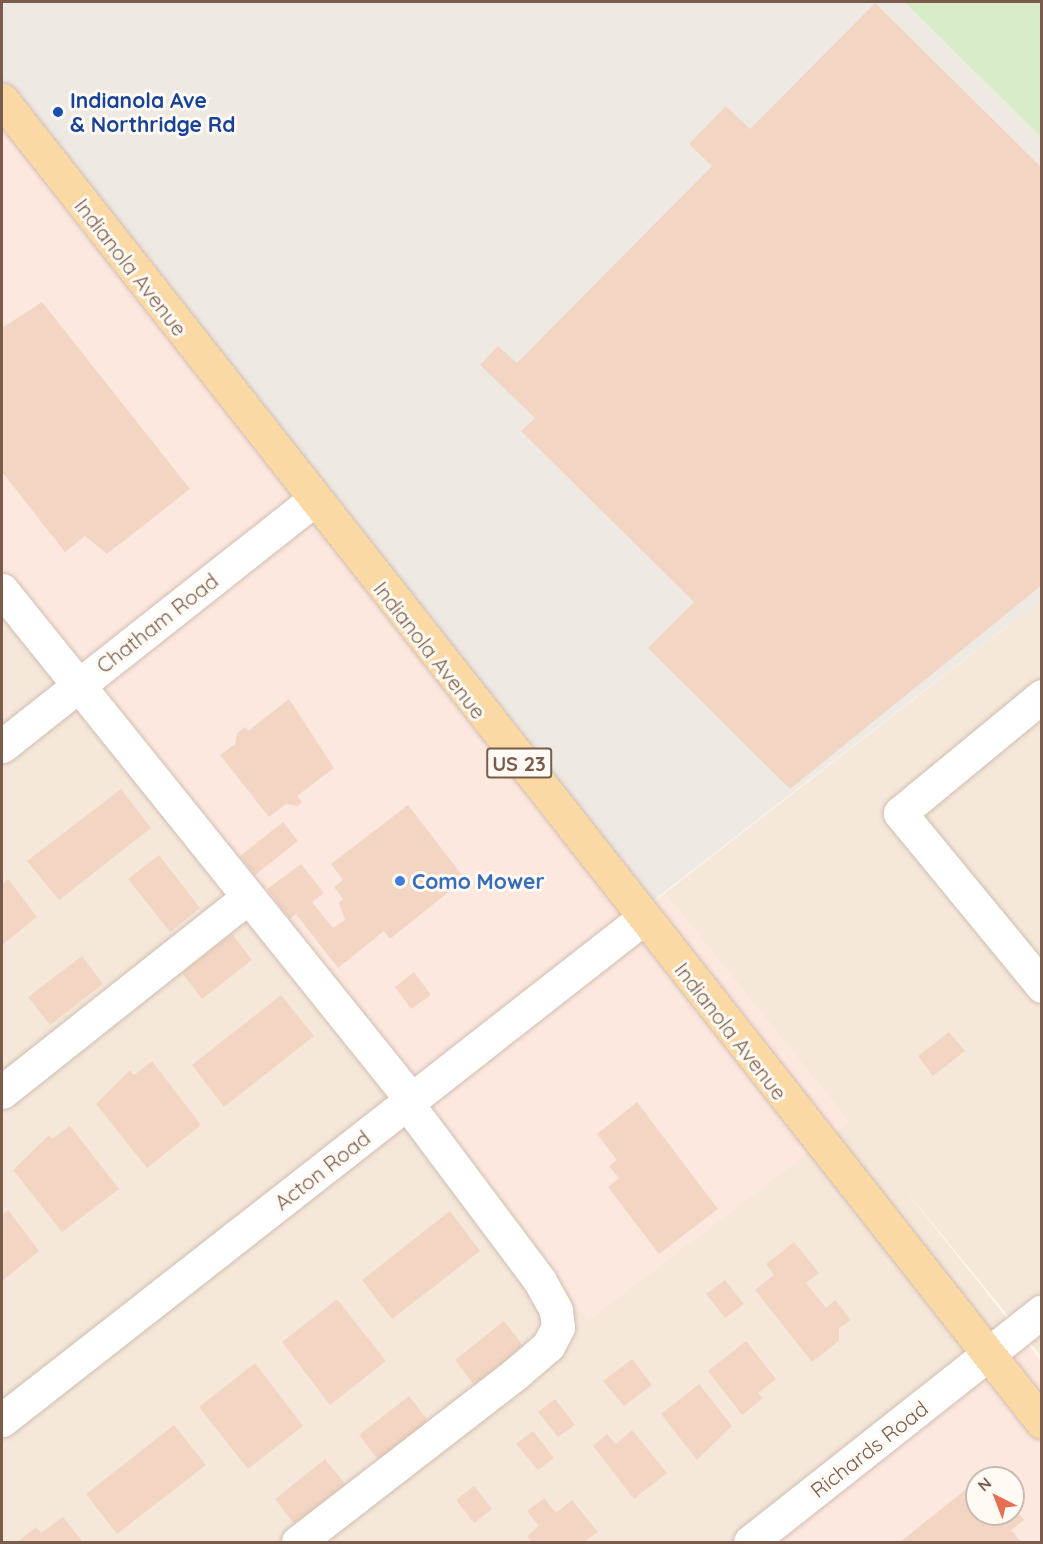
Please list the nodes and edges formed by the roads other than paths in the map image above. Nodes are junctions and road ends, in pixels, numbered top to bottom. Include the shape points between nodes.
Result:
1 (2, 100) edge
2 (312, 501) junction
3 (2, 590) edge
4 (78, 686) junction
5 (1041, 696) edge
6 (2, 746) edge
7 (248, 897) junction
8 (642, 919) junction
9 (1041, 986) edge
10 (2, 1092) edge
11 (409, 1101) junction
12 (1041, 1311) edge
13 (988, 1356) junction
14 (2, 1420) edge
15 (1041, 1422) edge
16 (298, 1542) edge
17 (750, 1542) edge

1 - 2 main road, Indianola Avenue / US 23
2 - 4 street, Chatham Road
2 - 8 main road, Indianola Avenue / US 23
3 - 4 street
4 - 6 street, Chatham Road
4 - 7 street
5 - 9 street via 900,813
7 - 10 street
7 - 11 street
8 - 11 street, Acton Road
8 - 13 main road, Indianola Avenue / US 23
11 - 14 street, Acton Road
11 - 16 street via 540,1281 556,1310 558,1327 548,1346 514,1375
12 - 13 street, Richards Road
13 - 15 main road, Indianola Avenue / US 23
13 - 17 street, Richards Road

